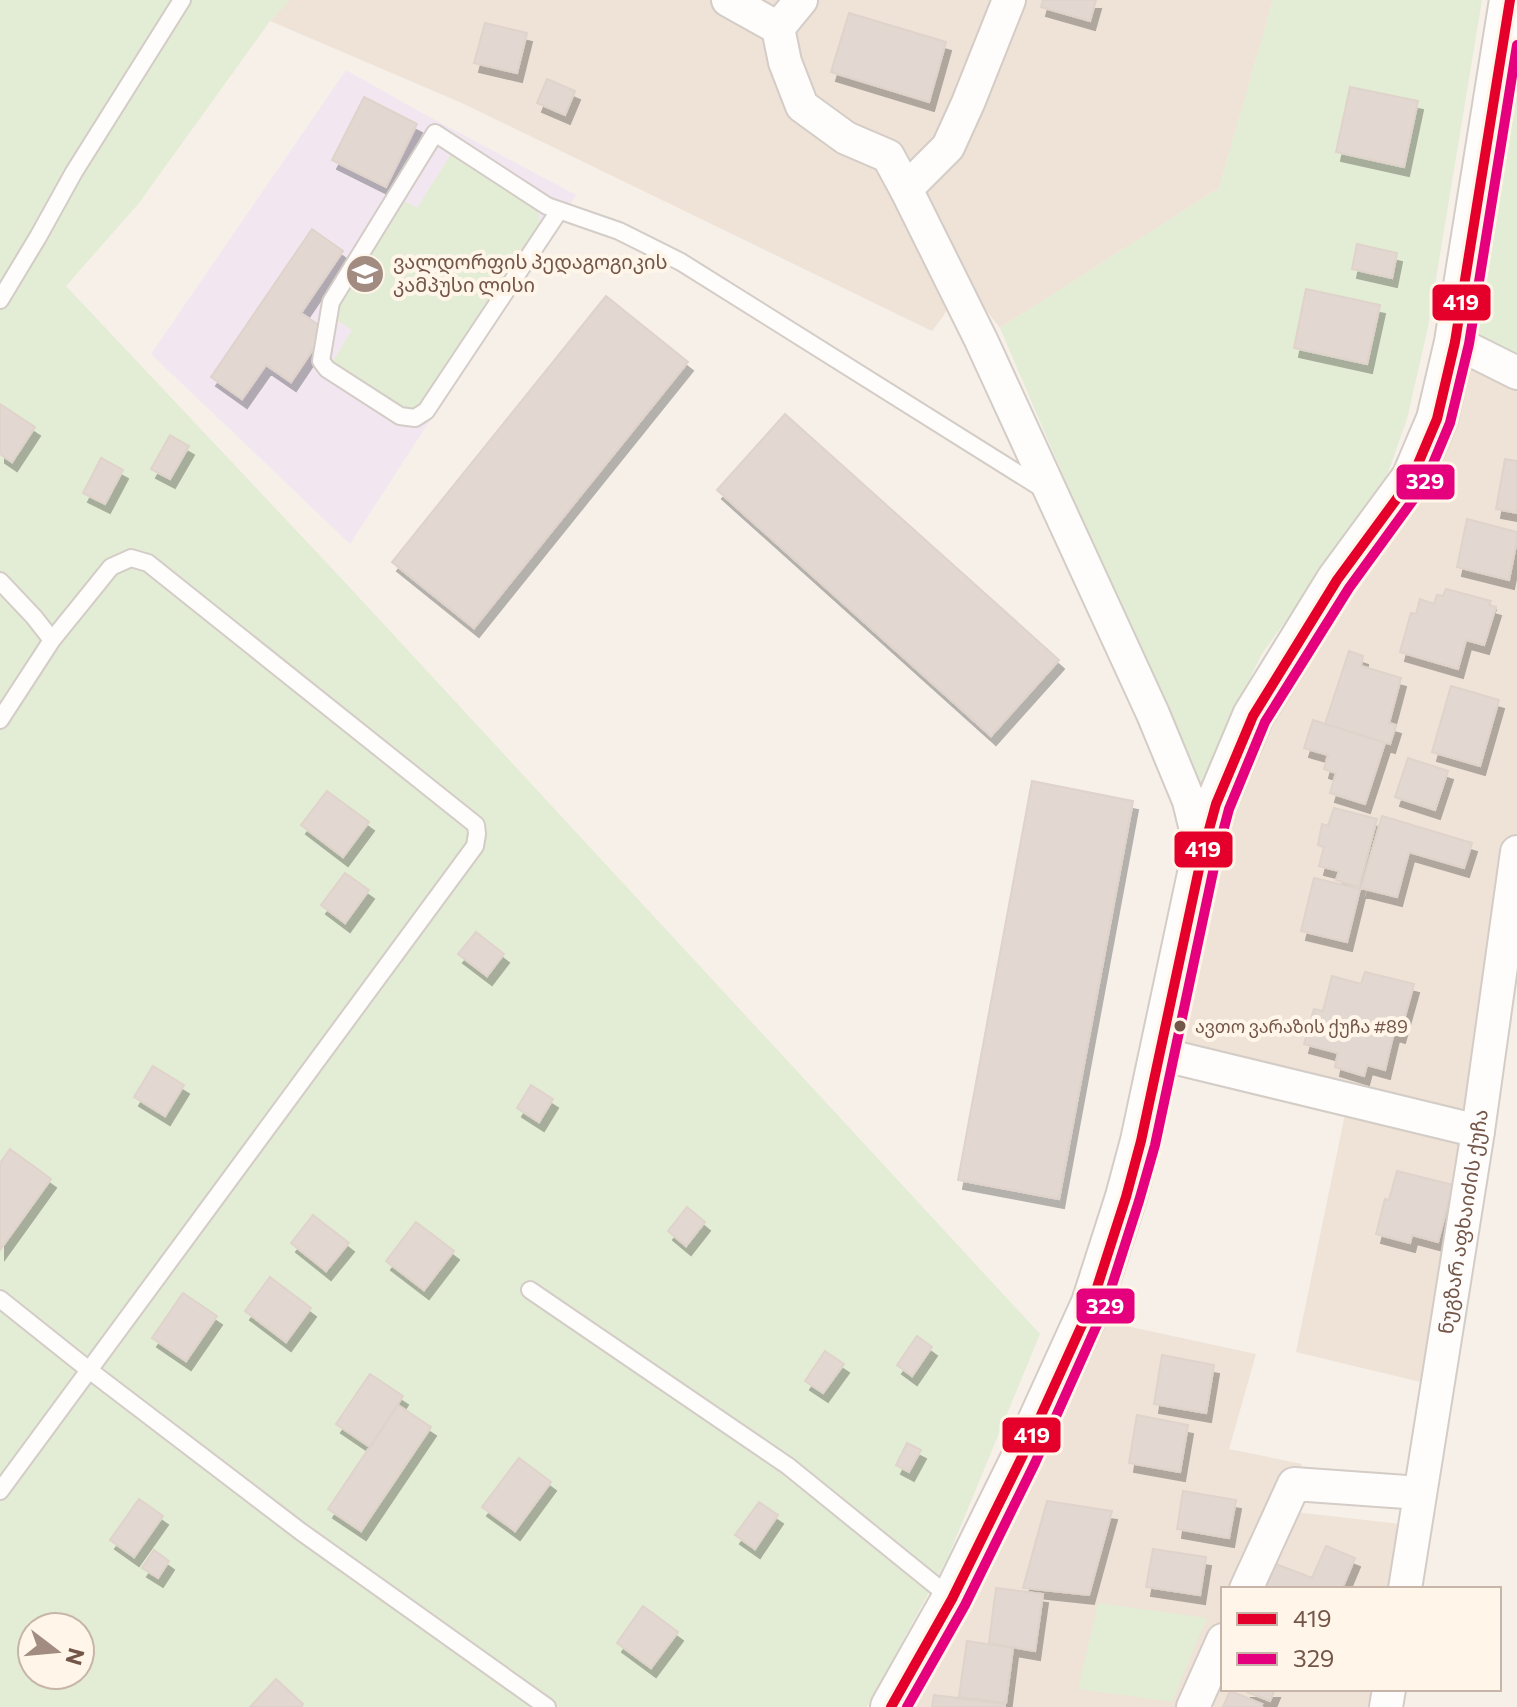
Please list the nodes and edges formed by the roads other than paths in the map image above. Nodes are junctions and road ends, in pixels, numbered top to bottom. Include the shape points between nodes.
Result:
1 (182, 0) edge
2 (728, 0) edge
3 (801, 0) edge
4 (1009, 0) edge
5 (1510, 0) edge
6 (778, 28) junction
7 (906, 189) junction
8 (559, 211) junction
9 (0, 300) edge
10 (1455, 342) junction
11 (1517, 373) edge
12 (1055, 497) junction
13 (0, 581) edge
14 (52, 640) junction
15 (0, 720) edge
16 (1517, 852) edge
17 (1202, 855) junction
18 (1160, 1054) junction
19 (1478, 1131) junction
20 (530, 1290) dead end
21 (0, 1299) edge
22 (89, 1370) junction
23 (0, 1491) edge
24 (1420, 1493) junction
25 (1247, 1587) edge
26 (1405, 1587) edge
27 (952, 1599) junction
28 (1221, 1644) edge
29 (547, 1707) edge
30 (891, 1707) edge
31 (1193, 1707) edge

1 - 9 lane
2 - 6 street
3 - 6 street
4 - 7 street via 948,147
5 - 10 street
6 - 7 street via 802,106 846,138 888,156
7 - 12 street
8 - 8 lane via 426,411 415,418 400,416 321,361 331,302 435,133
8 - 12 lane via 619,231 681,262
10 - 11 street
10 - 17 street via 1437,419 1412,478 1337,580 1253,716 1216,804
12 - 17 street via 1189,801
13 - 14 lane
14 - 15 lane
14 - 22 lane via 111,567 131,558 148,563 476,825 477,834 475,846
16 - 19 street, ნუგზარ აფხაიძის ქუჩა
17 - 18 street
18 - 19 street
18 - 27 street via 1126,1197 1092,1303
19 - 24 street, ნუგზარ აფხაიძის ქუჩა
20 - 27 lane via 788,1466
21 - 22 lane
22 - 23 lane
22 - 29 lane via 300,1531
24 - 25 street via 1294,1484
24 - 26 street, ნუგზარ აფხაიძის ქუჩა
27 - 30 street
28 - 31 street

